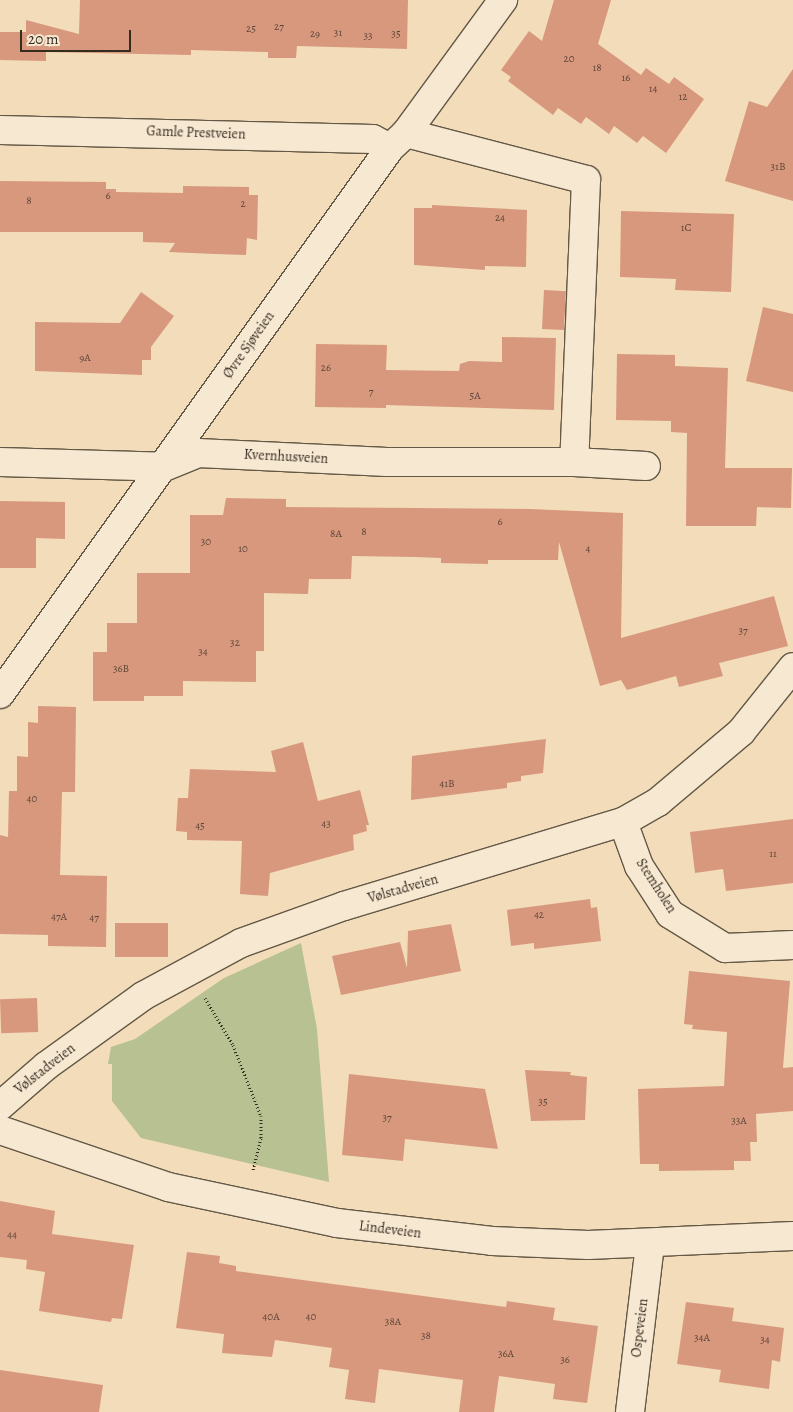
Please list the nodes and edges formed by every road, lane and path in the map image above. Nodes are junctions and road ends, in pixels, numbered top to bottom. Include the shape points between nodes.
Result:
1 (503, 0) edge
2 (0, 130) edge
3 (398, 140) junction
4 (0, 462) edge
5 (574, 462) junction
6 (646, 466) dead end
7 (164, 467) junction
8 (793, 667) edge
9 (0, 694) edge
10 (623, 822) junction
11 (793, 945) edge
12 (188, 969) junction
13 (0, 1106) edge
14 (0, 1130) edge
15 (244, 1205) junction
16 (793, 1236) edge
17 (650, 1244) junction
18 (630, 1412) edge

1 - 3 street, Øvre Sjøveien
2 - 3 street, Gamle Prestveien
3 - 5 street, Gamle Prestveien via 586,180
3 - 7 street, Øvre Sjøveien
4 - 7 street, Kvernhusveien
5 - 6 street, Kvernhusveien
5 - 7 street, Kvernhusveien via 387,462 198,453
7 - 9 street, Øvre Sjøveien
8 - 10 street, Vølstadveien via 741,732 658,802
10 - 11 street, Stemholen via 639,866 670,914 725,948
10 - 12 street, Vølstadveien via 292,923 241,942
12 - 13 street, Vølstadveien via 143,996 46,1066
12 - 15 path via 233,1044 261,1116 261,1138
14 - 15 street, Lindeveien via 168,1187
15 - 17 street, Lindeveien via 337,1224 423,1234 588,1245
16 - 17 street, Lindeveien
17 - 18 street, Ospeveien

